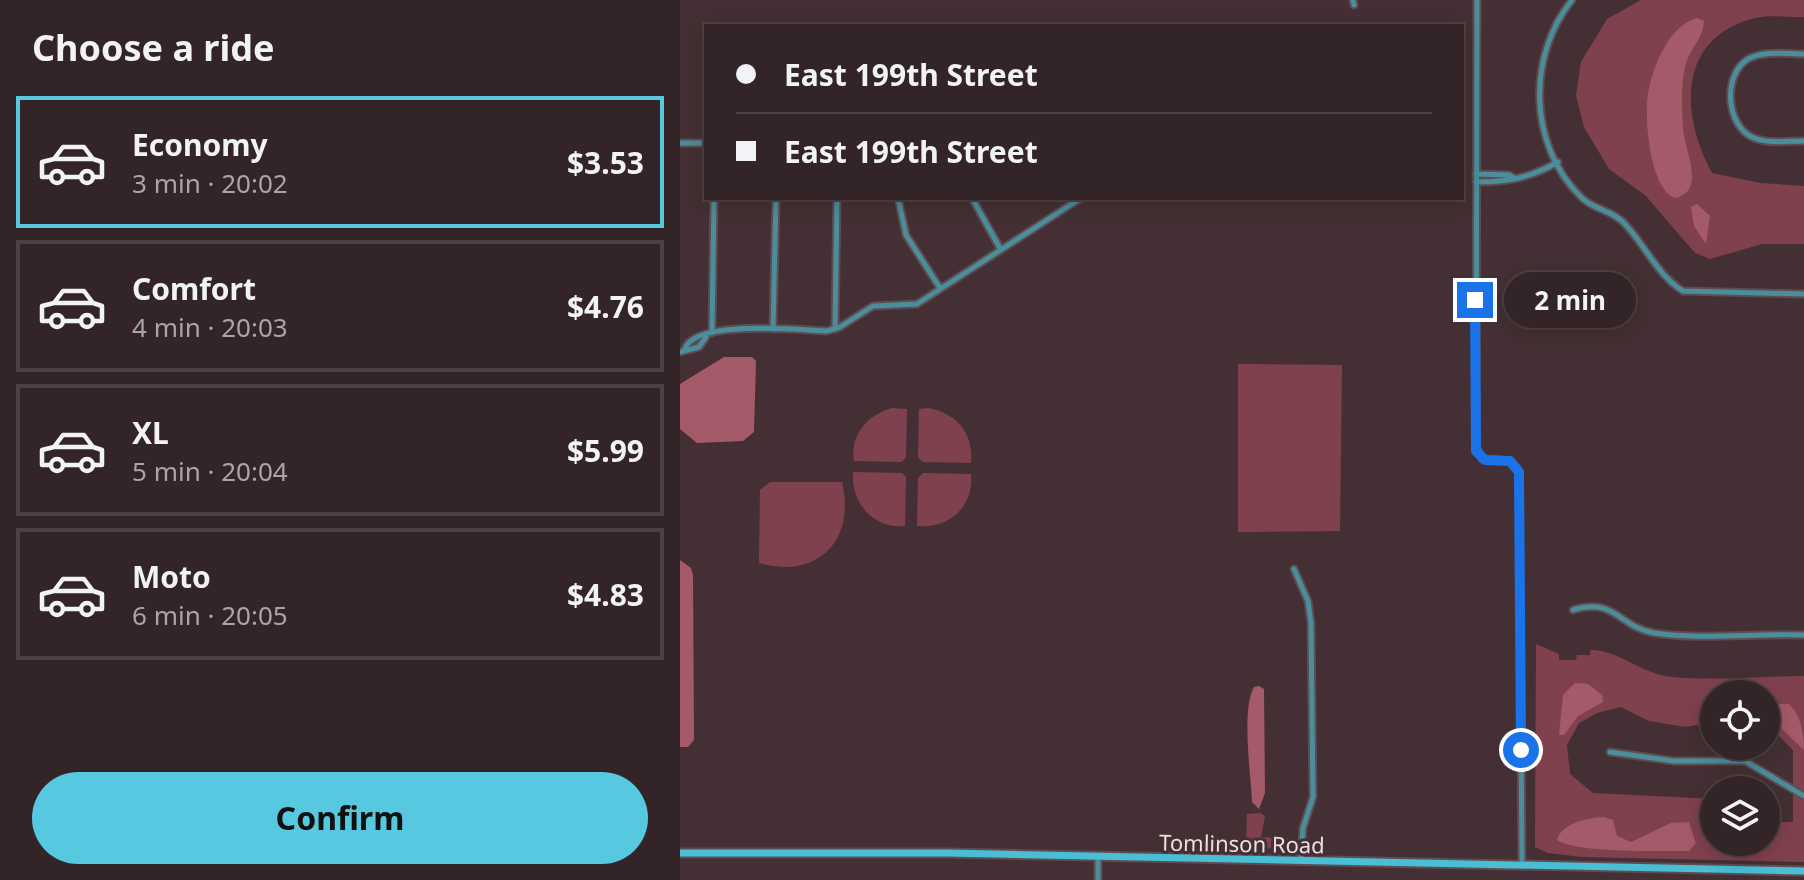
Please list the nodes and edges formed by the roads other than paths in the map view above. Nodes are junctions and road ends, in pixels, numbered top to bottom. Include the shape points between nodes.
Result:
1 (1477, 0) edge
2 (1572, 0) edge
3 (1804, 54) edge
4 (1804, 141) edge
5 (680, 143) edge
6 (704, 143) edge
7 (1558, 162) junction
8 (1476, 174) junction
9 (1514, 178) junction
10 (1476, 182) junction
11 (714, 200) edge
12 (776, 200) edge
13 (837, 200) edge
14 (898, 200) edge
15 (973, 200) edge
16 (1078, 200) edge
17 (1001, 250) junction
18 (940, 288) junction
19 (1804, 294) edge
20 (773, 329) junction
21 (835, 329) junction
22 (709, 335) junction
23 (683, 350) edge
24 (1294, 569) dead end
25 (1573, 610) dead end
26 (1804, 635) edge
27 (1610, 752) dead end
28 (1804, 796) edge
29 (680, 853) edge
30 (1098, 859) junction
31 (1301, 862) junction
32 (1522, 865) junction
33 (1804, 871) edge
34 (1098, 880) edge

1 - 8 street
2 - 7 street via 1550,35 1540,75 1541,117
3 - 4 street via 1764,54 1746,61 1734,76 1732,107 1738,127 1750,136
5 - 6 street
7 - 9 street via 1532,176
7 - 19 street via 1578,195 1623,222 1683,291
8 - 9 street
8 - 10 street
9 - 10 street
10 - 32 street via 1476,451 1485,460 1510,461 1519,472
11 - 22 street
12 - 20 street
13 - 21 street
14 - 18 street via 906,235
15 - 17 street
16 - 17 street
17 - 18 street
18 - 21 street via 914,305 868,307
20 - 21 street
20 - 22 street via 729,329
22 - 23 street via 693,338
22 - 23 street via 699,347
24 - 31 street via 1308,601 1311,630 1313,797 1303,828
25 - 26 street via 1604,607 1654,633
27 - 28 street via 1674,761 1745,761
29 - 30 street, Tomlinson Road
30 - 31 street, Tomlinson Road
30 - 34 street
31 - 32 street, Tomlinson Road
32 - 33 street, Tomlinson Road

